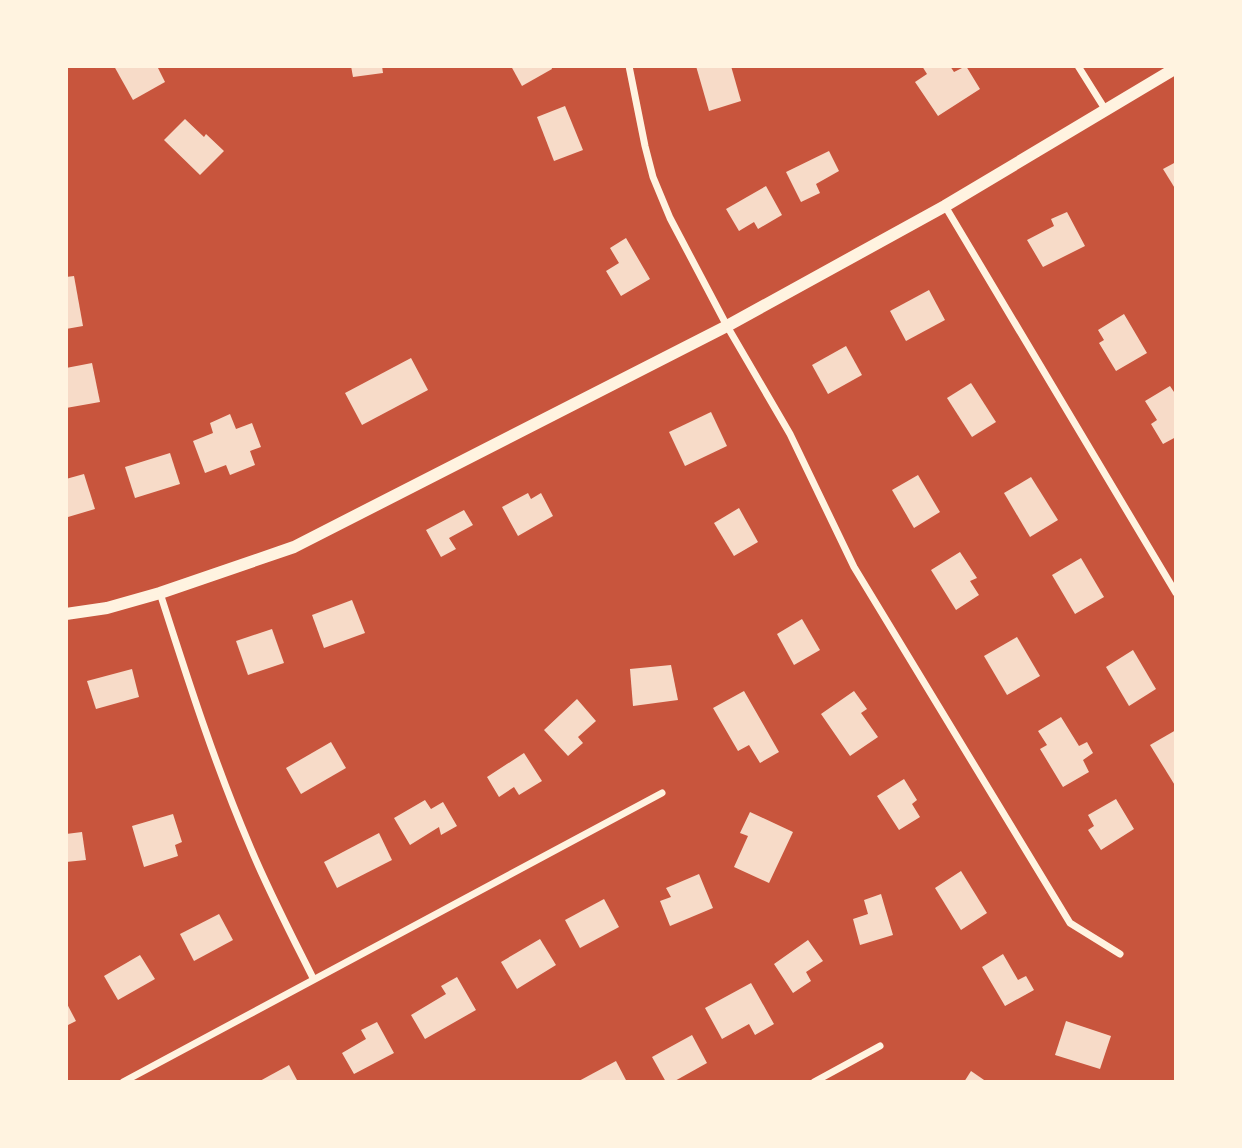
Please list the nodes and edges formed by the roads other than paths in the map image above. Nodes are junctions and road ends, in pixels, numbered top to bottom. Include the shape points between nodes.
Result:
1 (629, 66) edge
2 (1078, 66) edge
3 (1175, 68) edge
4 (1105, 109) junction
5 (946, 206) junction
6 (727, 326) junction
7 (160, 593) junction
8 (1175, 593) edge
9 (66, 614) edge
10 (662, 793) dead end
11 (1120, 954) dead end
12 (313, 978) junction
13 (880, 1046) dead end
14 (123, 1082) edge
15 (814, 1082) edge

1 - 6 street via 653,177
2 - 4 street
3 - 4 street
4 - 5 street
5 - 6 street
5 - 8 street
6 - 7 street via 294,547
6 - 11 street via 790,434 854,567 1070,923
7 - 9 street
7 - 12 street via 248,843
10 - 12 street
12 - 14 street
13 - 15 street

